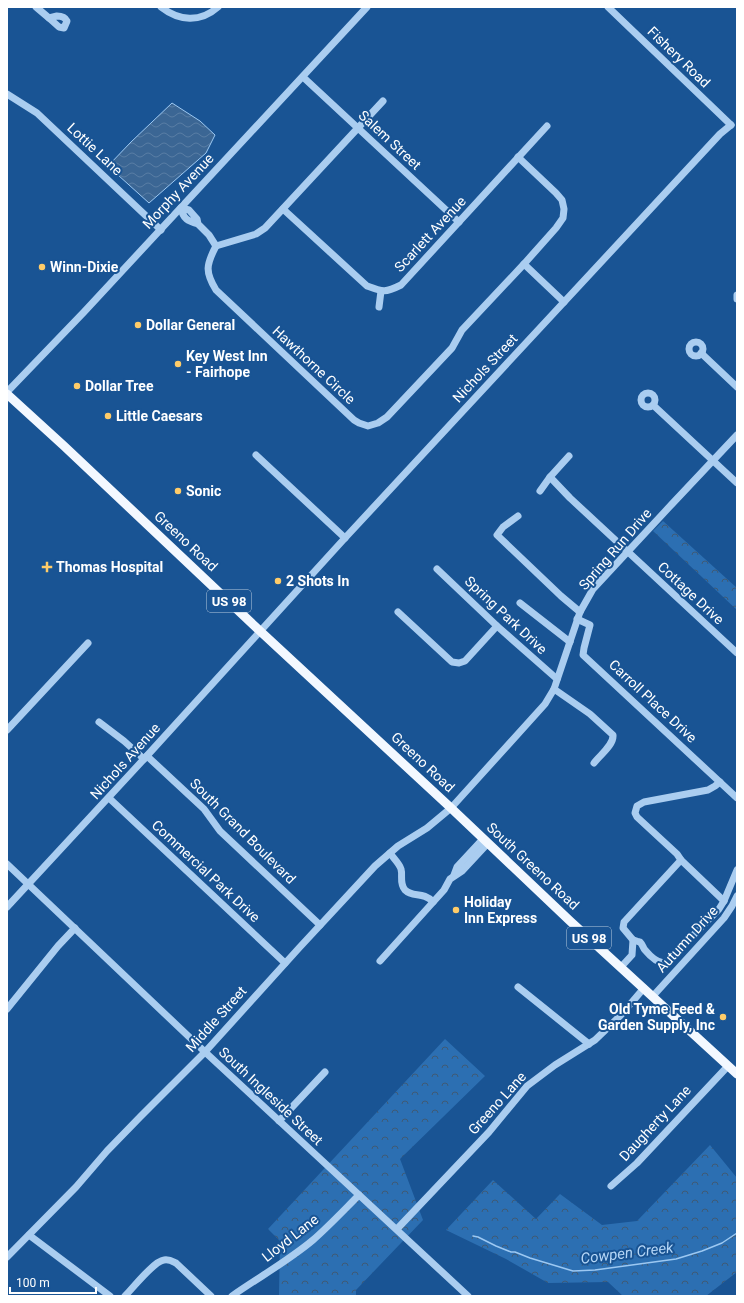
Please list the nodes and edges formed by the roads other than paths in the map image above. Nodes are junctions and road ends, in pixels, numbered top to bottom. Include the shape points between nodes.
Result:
1 (36, 7) edge
2 (161, 7) edge
3 (218, 7) edge
4 (367, 7) edge
5 (608, 7) edge
6 (49, 18) dead end
7 (303, 77) junction
8 (7, 94) edge
9 (383, 101) dead end
10 (547, 126) dead end
11 (734, 126) edge
12 (358, 128) junction
13 (518, 157) junction
14 (181, 208) junction
15 (283, 209) junction
16 (458, 222) junction
17 (161, 230) junction
18 (216, 246) junction
19 (524, 264) junction
20 (381, 291) junction
21 (737, 295) edge
22 (737, 299) edge
23 (564, 302) junction
24 (379, 307) dead end
25 (701, 353) dead end
26 (737, 387) edge
27 (7, 393) edge
28 (653, 405) dead end
29 (737, 435) edge
30 (256, 455) dead end
31 (569, 456) dead end
32 (713, 460) junction
33 (550, 477) junction
34 (737, 483) edge
35 (540, 491) dead end
36 (518, 516) dead end
37 (345, 538) junction
38 (628, 551) junction
39 (437, 569) dead end
40 (520, 603) dead end
41 (398, 612) dead end
42 (580, 612) junction
43 (577, 619) junction
44 (497, 626) junction
45 (260, 631) junction
46 (570, 642) junction
47 (88, 643) dead end
48 (737, 653) edge
49 (557, 679) junction
50 (554, 689) junction
51 (99, 722) dead end
52 (7, 730) edge
53 (145, 758) junction
54 (594, 762) dead end
55 (720, 782) junction
56 (109, 798) junction
57 (737, 798) edge
58 (451, 808) junction
59 (486, 841) junction
60 (390, 853) junction
61 (681, 860) junction
62 (7, 864) edge
63 (737, 870) edge
64 (28, 884) junction
65 (737, 896) edge
66 (724, 901) junction
67 (433, 902) junction
68 (7, 907) edge
69 (320, 925) junction
70 (75, 928) junction
71 (633, 940) junction
72 (646, 951) junction
73 (632, 955) junction
74 (380, 961) dead end
75 (285, 963) junction
76 (621, 967) junction
77 (518, 987) dead end
78 (644, 988) junction
79 (653, 996) junction
80 (7, 1009) edge
81 (589, 1044) junction
82 (205, 1052) junction
83 (728, 1066) junction
84 (325, 1072) dead end
85 (737, 1074) edge
86 (278, 1121) junction
87 (611, 1186) dead end
88 (359, 1195) junction
89 (397, 1229) junction
90 (29, 1235) junction
91 (7, 1257) edge
92 (110, 1296) edge
93 (125, 1296) edge
94 (211, 1296) edge
95 (232, 1296) edge
96 (468, 1296) edge

1 - 6 street
2 - 3 street via 173,15 193,19 210,14
4 - 7 street, Morphy Avenue
5 - 11 street, Fishery Road
7 - 12 street, Salem Street
7 - 14 street, Morphy Avenue
8 - 17 street, Lottie Lane via 37,113
9 - 12 street
10 - 13 street, Scarlett Avenue
11 - 23 street, Nichols Street via 720,134
12 - 15 street
12 - 16 street, Salem Street
13 - 16 street, Scarlett Avenue
13 - 19 street, Hawthorne Circle via 556,193 562,200 564,209 563,218 556,228
14 - 17 street, Morphy Avenue
14 - 18 street via 189,210
15 - 18 street via 256,234
15 - 20 street via 367,286
16 - 20 street, Scarlett Avenue via 401,285
17 - 27 street, Morphy Avenue
18 - 19 street, Hawthorne Circle via 208,267 209,279 216,290 354,420 368,426 387,417 452,348 462,330
19 - 23 street
20 - 24 street
21 - 22 street
23 - 37 street, Nichols Street
25 - 26 street
27 - 45 main road, Greeno Road / US 98
28 - 32 street
29 - 32 street, Spring Run Drive
30 - 37 street
31 - 33 street
32 - 34 street
32 - 38 street, Spring Run Drive
33 - 35 street
33 - 38 street, Cottage Drive
36 - 42 street via 497,535
37 - 45 street, Nichols Street
38 - 42 street, Spring Run Drive via 593,589
38 - 48 street, Cottage Drive
39 - 44 street, Spring Park Drive
40 - 46 street
41 - 44 street via 452,662 459,663 465,661
42 - 43 street, Spring Run Drive
43 - 46 street, Spring Run Drive
43 - 55 street, Carroll Place Drive via 590,625 583,655
44 - 49 street, Spring Park Drive
45 - 53 street, Nichols Avenue
45 - 58 main road, Greeno Road / US 98
46 - 49 street, Spring Run Drive
47 - 52 street
49 - 50 street, Spring Run Drive
50 - 54 street via 613,734 610,744
50 - 58 street, Spring Run Drive via 545,704
51 - 53 street, South Grand Boulevard
53 - 56 street, Nichols Avenue
53 - 69 street, South Grand Boulevard via 204,809 220,831
55 - 57 street, Carroll Place Drive
55 - 61 street via 708,790 644,802 637,806 637,817
56 - 64 street, Nichols Avenue
56 - 75 street, Commercial Park Drive
58 - 59 main road, South Greeno Road / US 98
58 - 60 street, Middle Street via 424,831
59 - 67 street via 457,867 444,890
59 - 76 main road, South Greeno Road / US 98
60 - 67 street via 400,866 402,886 406,891 426,896
60 - 69 street, Middle Street
61 - 66 street
61 - 71 street via 624,922 624,931
62 - 64 street, South Ingleside Street
63 - 66 street
64 - 68 street, Nichols Avenue
64 - 70 street, South Ingleside Street
65 - 79 street, Autumn Drive via 725,916
66 - 72 street via 667,962 659,962
67 - 74 street
69 - 75 street, Middle Street
70 - 80 street
70 - 82 street, South Ingleside Street
71 - 72 street via 639,942
71 - 73 street
72 - 73 street
73 - 76 street
75 - 82 street, Middle Street
76 - 78 main road, South Greeno Road / US 98
77 - 81 street
78 - 79 main road, South Greeno Road / US 98
78 - 81 street, Greeno Lane via 613,1024
79 - 83 main road, South Greeno Road / US 98
81 - 89 street, Greeno Lane via 527,1086 486,1136
82 - 86 street, South Ingleside Street
82 - 90 street, Middle Street
83 - 85 main road, South Greeno Road / US 98
83 - 87 street, Daugherty Lane via 637,1163
84 - 86 street
86 - 88 street, South Ingleside Street
88 - 89 street, South Ingleside Street
88 - 95 street, Lloyd Lane via 312,1240
89 - 96 street, South Ingleside Street
90 - 91 street, Middle Street
90 - 92 street
93 - 94 street via 153,1266 164,1260 176,1263

